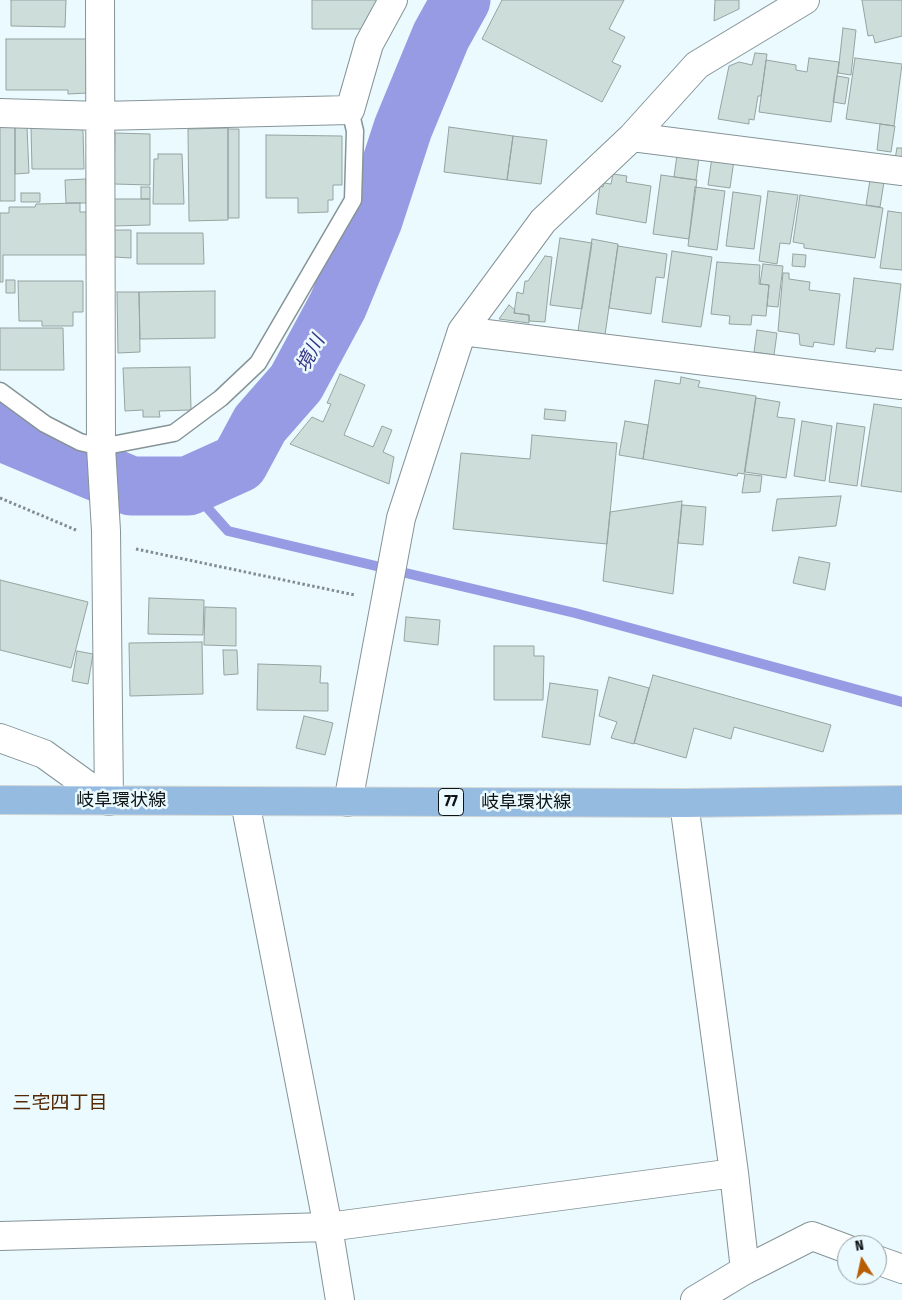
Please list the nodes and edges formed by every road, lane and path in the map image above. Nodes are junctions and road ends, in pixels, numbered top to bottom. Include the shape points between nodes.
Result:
1 (100, 0) edge
2 (394, 0) edge
3 (805, 0) edge
4 (350, 110) junction
5 (0, 113) edge
6 (101, 116) junction
7 (632, 137) junction
8 (902, 171) edge
9 (462, 331) junction
10 (902, 385) edge
11 (0, 391) edge
12 (101, 450) junction
13 (0, 498) edge
14 (106, 536) junction
15 (387, 597) junction
16 (0, 738) edge
17 (0, 800) edge
18 (902, 800) edge
19 (109, 801) junction
20 (245, 802) junction
21 (348, 802) junction
22 (684, 803) junction
23 (734, 1173) junction
24 (328, 1227) junction
25 (0, 1236) edge
26 (837, 1245) edge
27 (887, 1264) edge
28 (902, 1269) edge
29 (745, 1270) junction
30 (340, 1300) edge
31 (695, 1300) edge

1 - 6 street
2 - 4 street via 369,44
3 - 7 street via 697,65
4 - 6 street
4 - 12 lane via 355,131 353,200 258,363 221,398 174,433
5 - 6 street
6 - 12 street
7 - 8 street
7 - 9 street via 543,221
9 - 10 street
9 - 15 street via 401,518
11 - 12 lane via 45,424
12 - 14 street
13 - 14 path
14 - 15 path
14 - 19 street
15 - 21 street
16 - 19 street via 44,754
17 - 19 main road, 岐阜環状線 / 77
18 - 22 main road, 岐阜環状線 / 77
19 - 20 main road, 岐阜環状線 / 77
20 - 21 main road, 岐阜環状線 / 77
20 - 24 street
21 - 22 main road, 岐阜環状線 / 77
22 - 23 street
23 - 24 street
23 - 29 street
24 - 25 street
24 - 30 street
26 - 29 street via 812,1236
27 - 28 street
29 - 31 street

